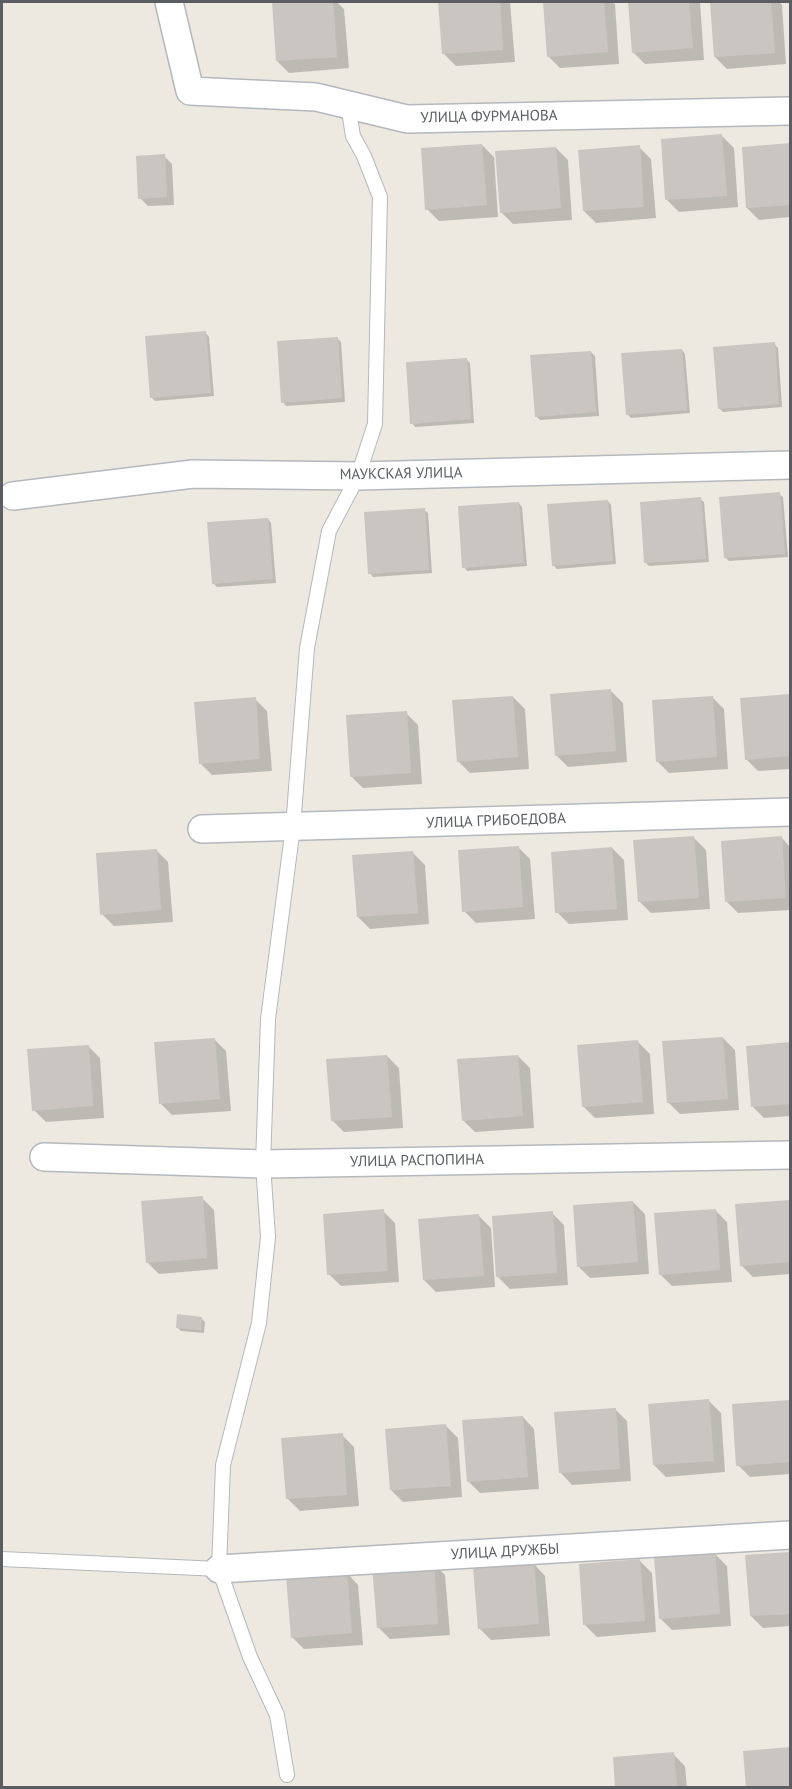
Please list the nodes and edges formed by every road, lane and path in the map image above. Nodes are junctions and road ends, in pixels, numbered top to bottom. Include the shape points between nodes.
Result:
1 (169, 2) edge
2 (348, 105) junction
3 (790, 111) edge
4 (790, 465) edge
5 (358, 476) junction
6 (13, 496) dead end
7 (790, 813) edge
8 (292, 826) junction
9 (202, 829) dead end
10 (790, 1155) edge
11 (44, 1157) dead end
12 (263, 1164) junction
13 (790, 1535) edge
14 (2, 1559) edge
15 (219, 1569) junction
16 (287, 1775) dead end

1 - 2 street, УЛИЦА ФУРМАНОВА via 190,91 316,97
2 - 3 street, УЛИЦА ФУРМАНОВА via 407,119
2 - 5 lane via 352,136 381,197 375,424
4 - 5 street, МАУКСКАЯ УЛИЦА
5 - 6 street, МАУКСКАЯ УЛИЦА via 193,474
5 - 8 lane via 328,531 307,648
7 - 8 street, УЛИЦА ГРИБОЕДОВА
8 - 9 street, УЛИЦА ГРИБОЕДОВА
8 - 12 lane via 268,1019
10 - 12 street, УЛИЦА РАСПОПИНА
11 - 12 street, УЛИЦА РАСПОПИНА
12 - 15 lane via 268,1238 259,1323 223,1465
13 - 15 street, УЛИЦА ДРУЖБЫ
14 - 15 lane
15 - 16 lane via 250,1657 277,1715

